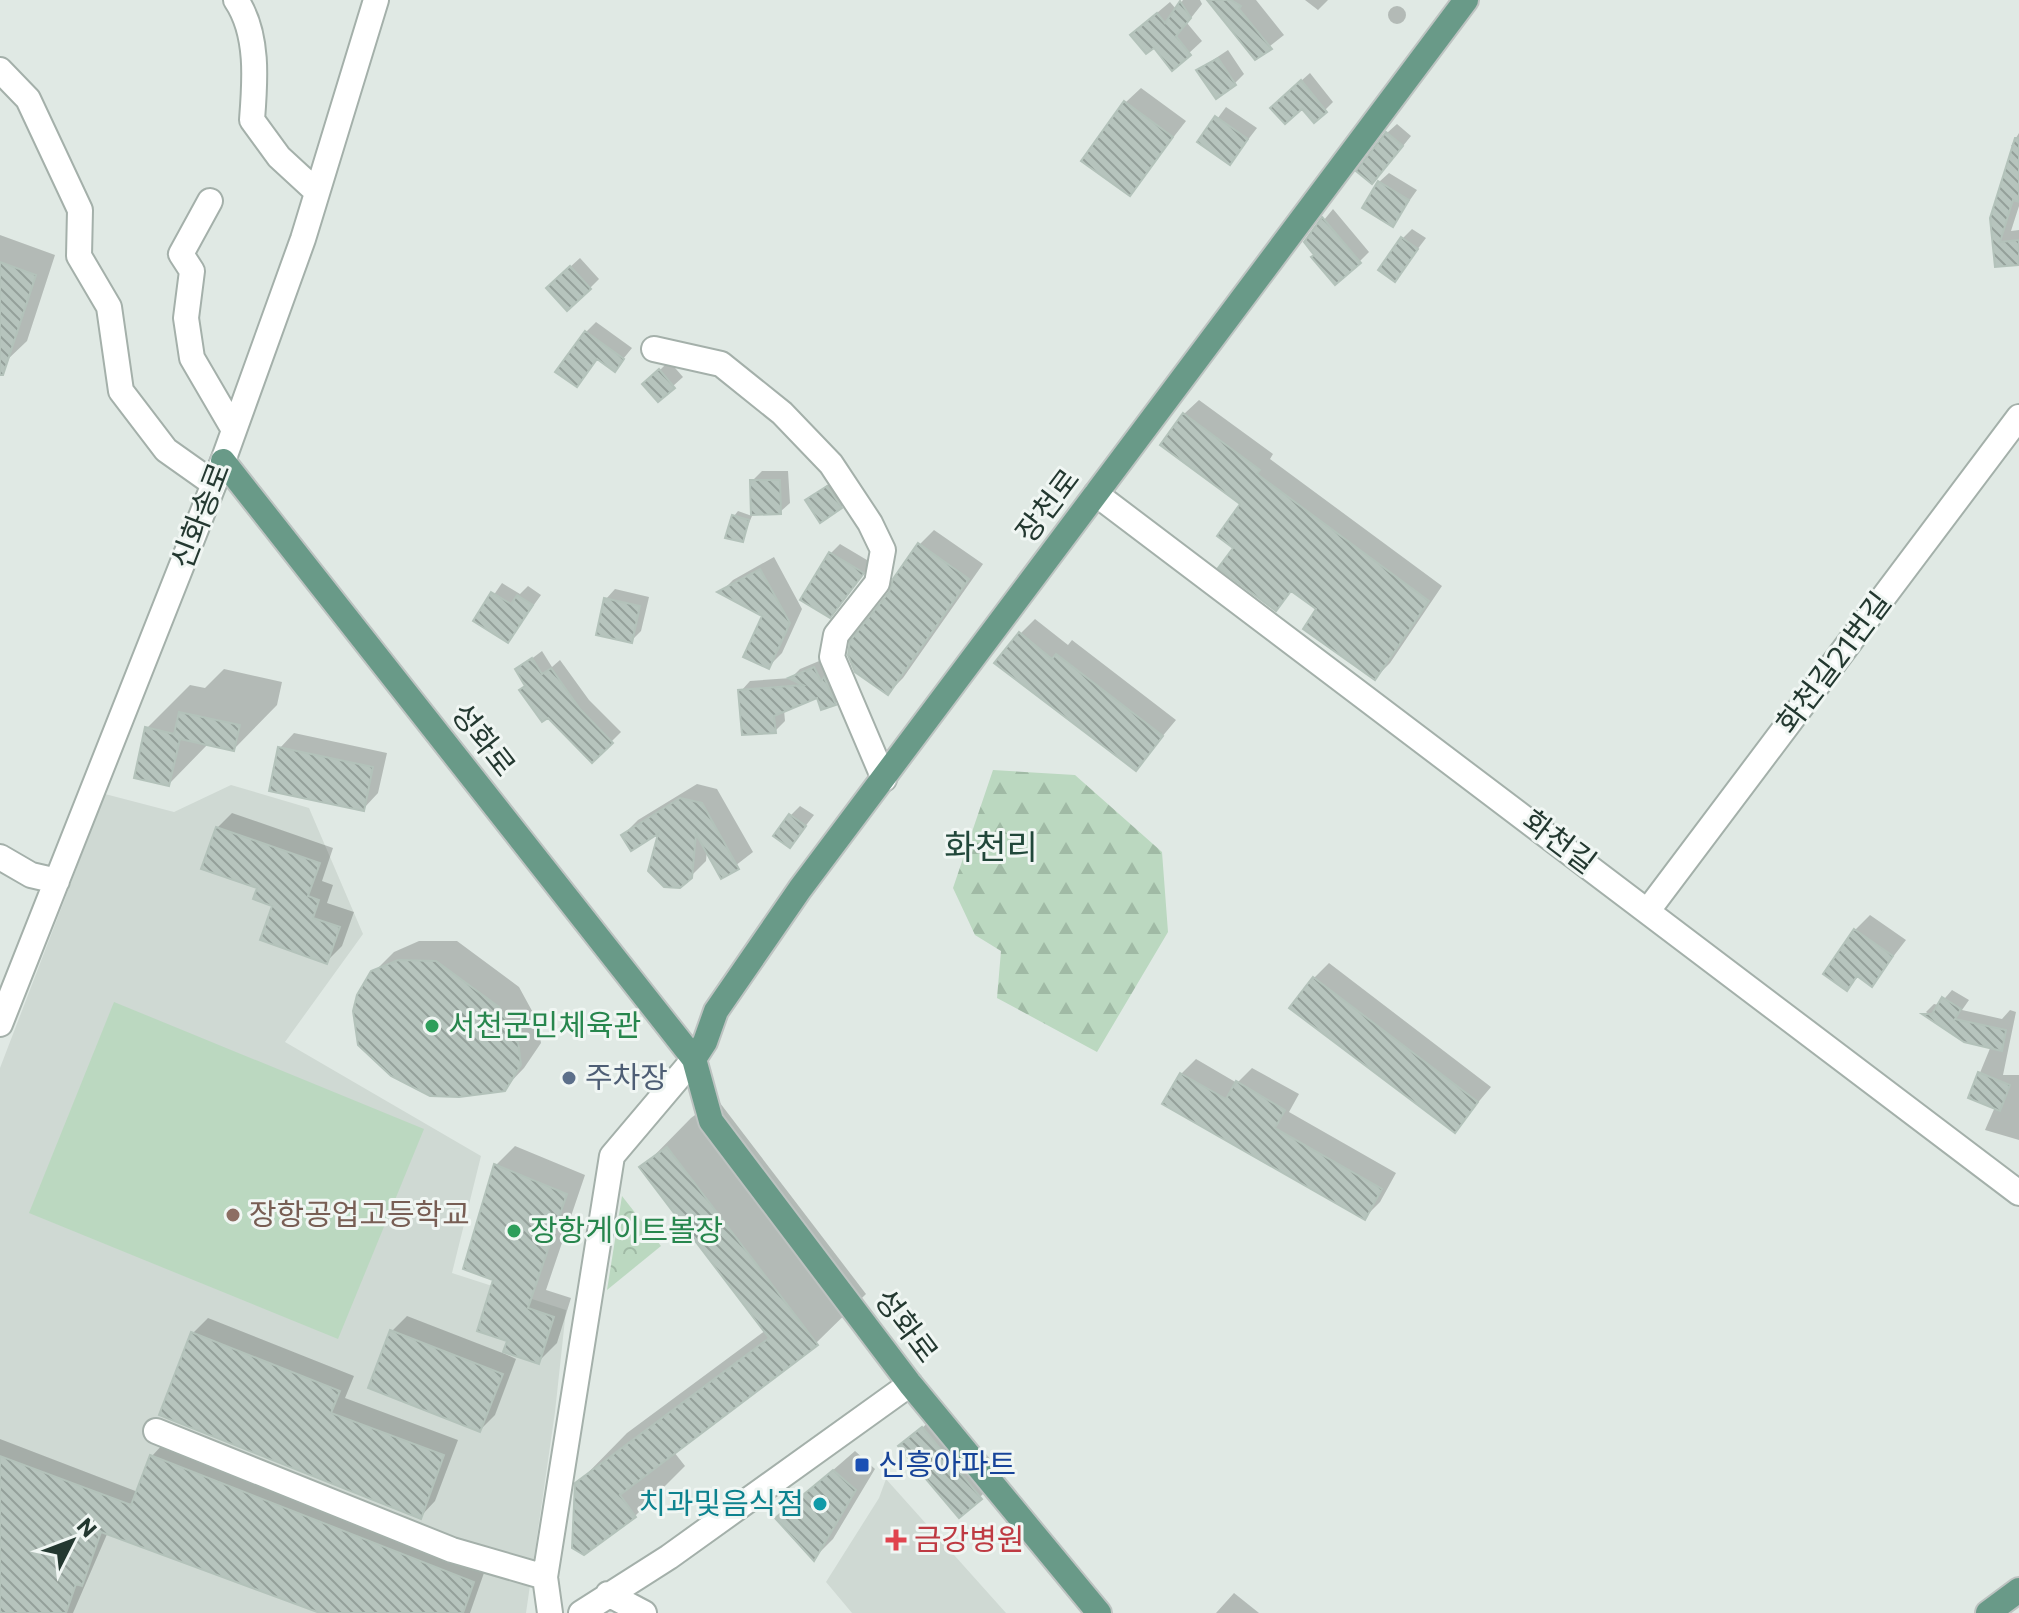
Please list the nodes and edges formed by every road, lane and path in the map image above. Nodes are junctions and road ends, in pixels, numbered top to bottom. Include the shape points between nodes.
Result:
1 (236, 0) edge
2 (376, 0) edge
3 (1466, 0) edge
4 (0, 70) edge
5 (317, 192) junction
6 (210, 201) dead end
7 (654, 349) dead end
8 (2019, 417) edge
9 (234, 430) junction
10 (223, 461) junction
11 (214, 484) junction
12 (1096, 494) junction
13 (884, 779) junction
14 (0, 857) edge
15 (57, 881) junction
16 (1649, 909) junction
17 (0, 1024) edge
18 (694, 1059) junction
19 (2019, 1193) edge
20 (910, 1384) junction
21 (156, 1431) dead end
22 (545, 1577) junction
23 (2019, 1590) edge
24 (608, 1594) junction
25 (550, 1613) edge
26 (581, 1613) edge
27 (644, 1613) edge
28 (1099, 1613) edge
29 (1988, 1613) edge

1 - 5 street via 253,44 252,120 279,157
2 - 5 street, 신화송로
3 - 12 main road, 장천로
4 - 11 street via 28,99 80,210 79,256 109,307 121,391 166,450
5 - 9 street, 신화송로
6 - 9 street via 181,254 192,271 186,318 192,358
7 - 13 street via 721,364 782,413 831,464 870,523 883,550 877,583 836,635 832,657
8 - 16 street, 화천길21번길
9 - 10 street, 신화송로
10 - 11 street, 신화송로
10 - 18 main road, 성화로
11 - 15 street, 신화송로
12 - 13 main road, 장천로
12 - 16 street, 화천길
13 - 18 main road, 장천로 via 716,1011
14 - 15 street via 31,875
15 - 17 street, 신화송로
16 - 19 street, 화천길
18 - 20 main road, 성화로 via 711,1121
18 - 22 street via 612,1156
20 - 24 street via 669,1557
20 - 28 main road, 성화로
21 - 22 street via 452,1550
22 - 25 street
23 - 29 main road
24 - 26 street
24 - 27 street

